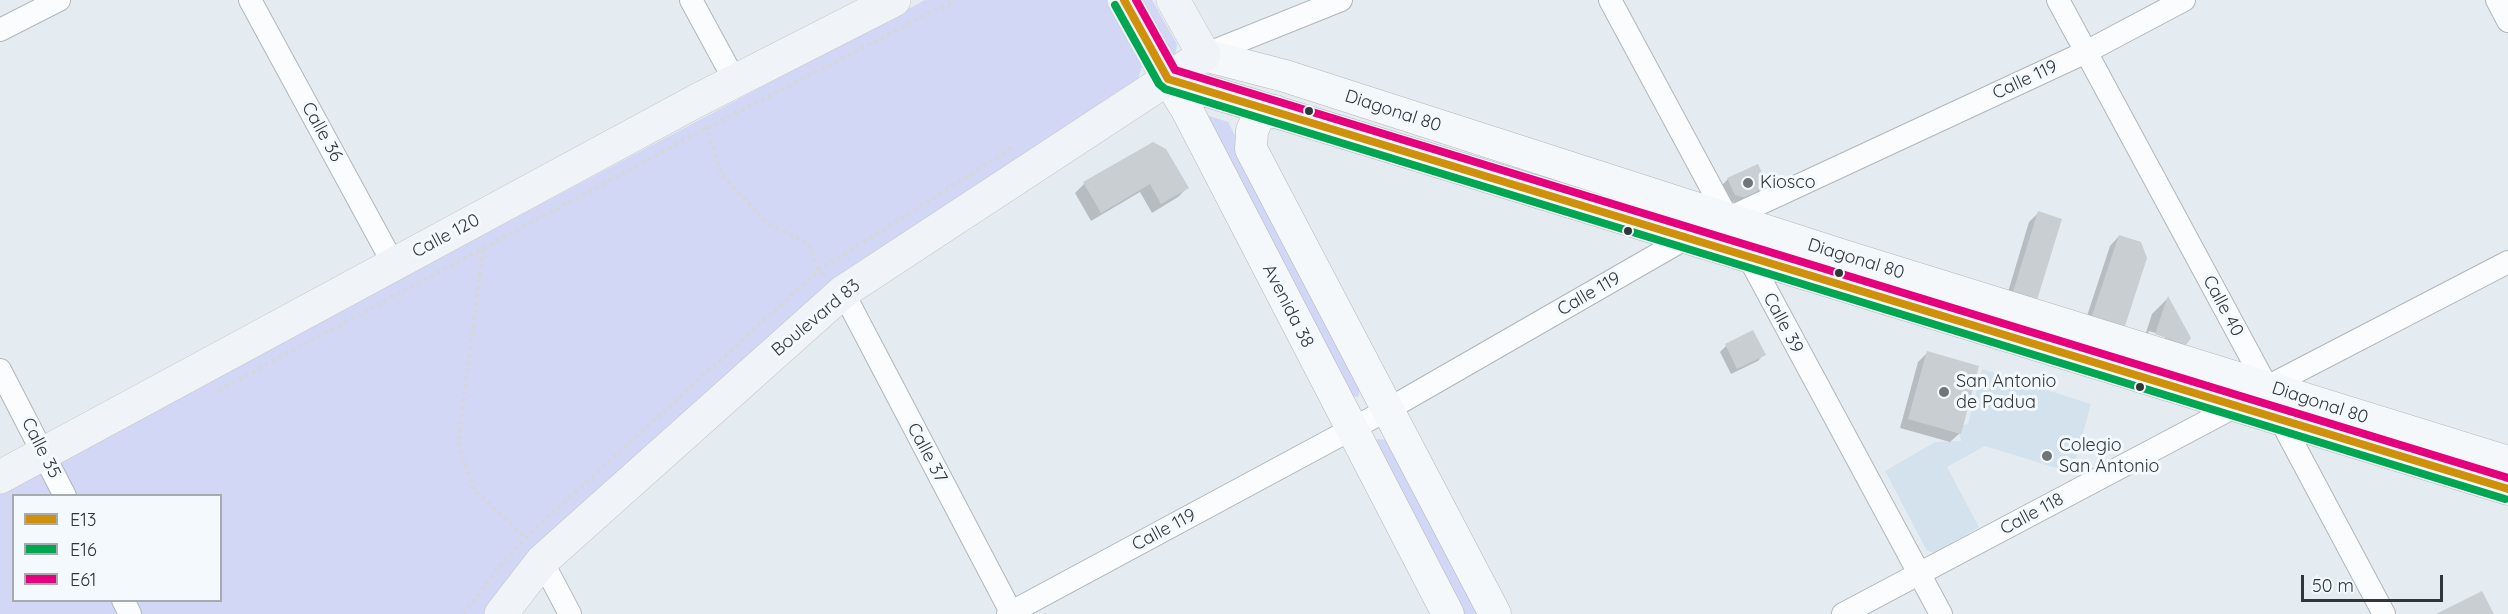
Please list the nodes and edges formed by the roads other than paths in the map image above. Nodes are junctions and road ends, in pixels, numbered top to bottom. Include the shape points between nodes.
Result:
1 (59, 0) edge
2 (250, 0) edge
3 (692, 0) edge
4 (894, 0) edge
5 (1124, 0) edge
6 (1173, 0) edge
7 (1341, 0) edge
8 (1610, 0) edge
9 (2058, 0) edge
10 (2184, 0) edge
11 (2497, 0) edge
12 (2508, 21) edge
13 (0, 30) edge
14 (2086, 52) junction
15 (1204, 55) junction
16 (1168, 79) junction
17 (735, 81) junction
18 (1275, 111) junction
19 (1727, 218) junction
20 (1688, 237) junction
21 (1747, 256) junction
22 (2508, 262) edge
23 (394, 265) junction
24 (843, 292) junction
25 (0, 369) edge
26 (2267, 387) junction
27 (2238, 405) junction
28 (1387, 410) junction
29 (2280, 419) junction
30 (1351, 429) junction
31 (44, 453) junction
32 (2508, 462) edge
33 (0, 477) edge
34 (2508, 489) edge
35 (65, 494) edge
36 (542, 561) junction
37 (1919, 574) junction
38 (1011, 613) edge
39 (501, 614) edge
40 (570, 614) edge
41 (1448, 614) edge
42 (1495, 614) edge
43 (1842, 614) edge
44 (1941, 614) edge
45 (2384, 614) edge

1 - 13 street
2 - 23 street, Calle 36
3 - 17 street
4 - 17 main road, Calle 120
5 - 16 main road, Avenida 38
6 - 15 main road
7 - 15 street
8 - 19 street, Calle 39
9 - 14 street, Calle 40
10 - 14 street, Calle 119
11 - 12 street
14 - 19 street, Calle 119
14 - 26 street, Calle 40
15 - 16 main road, Boulevard 83
15 - 19 main road, Diagonal 80 via 1297,80
16 - 18 main road, Diagonal 80
16 - 24 main road, Boulevard 83
16 - 30 main road, Avenida 38
17 - 23 main road, Calle 120 via 701,115
18 - 20 main road, Diagonal 80
18 - 28 main road via 1259,115 1252,131 1251,149
19 - 20 street, Calle 119
19 - 21 street, Calle 39
19 - 26 main road, Diagonal 80
20 - 21 main road, Diagonal 80
20 - 28 street, Calle 119
21 - 27 main road, Diagonal 80
21 - 37 street, Calle 39
22 - 26 street, Calle 118
23 - 31 main road, Calle 120
24 - 36 main road, Boulevard 83
24 - 38 street, Calle 37
25 - 31 street, Calle 35
26 - 27 street, Calle 118
26 - 29 street, Calle 40
26 - 32 main road, Diagonal 80
27 - 29 main road, Diagonal 80
27 - 37 street, Calle 118
28 - 30 street, Calle 119
28 - 42 main road
29 - 34 main road, Diagonal 80
29 - 45 street, Calle 40
30 - 38 street, Calle 119
30 - 41 main road, Avenida 38
31 - 33 main road, Calle 120
31 - 35 street, Calle 35
36 - 39 main road, Boulevard 83
36 - 40 street
37 - 43 street, Calle 118
37 - 44 street, Calle 39

